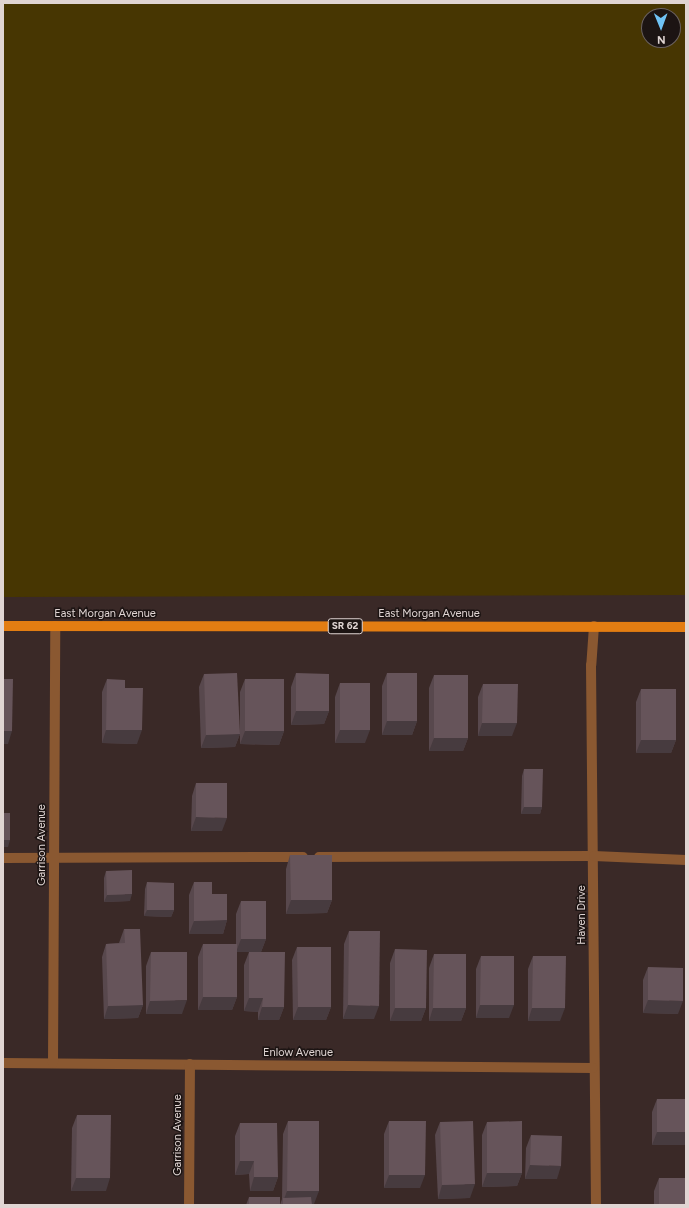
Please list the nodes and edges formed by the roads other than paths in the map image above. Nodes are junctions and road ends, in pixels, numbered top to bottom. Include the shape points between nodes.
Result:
1 (3, 626) edge
2 (55, 626) junction
3 (594, 626) junction
4 (686, 627) edge
5 (594, 856) junction
6 (3, 858) edge
7 (54, 858) junction
8 (686, 860) edge
9 (3, 1063) edge
10 (53, 1063) junction
11 (190, 1064) junction
12 (593, 1068) junction
13 (189, 1205) edge
14 (596, 1205) edge

1 - 2 main road, East Morgan Avenue / SR 62
2 - 3 main road, East Morgan Avenue / SR 62
2 - 7 street, Garrison Avenue
3 - 4 main road, East Morgan Avenue / SR 62
3 - 5 street, Haven Drive via 591,665
5 - 7 street
5 - 8 street
5 - 12 street, Haven Drive
6 - 7 street
7 - 10 street, Garrison Avenue
9 - 10 street, Enlow Avenue
10 - 11 street, Enlow Avenue
11 - 12 street, Enlow Avenue
11 - 13 street, Garrison Avenue
12 - 14 street, Haven Drive

